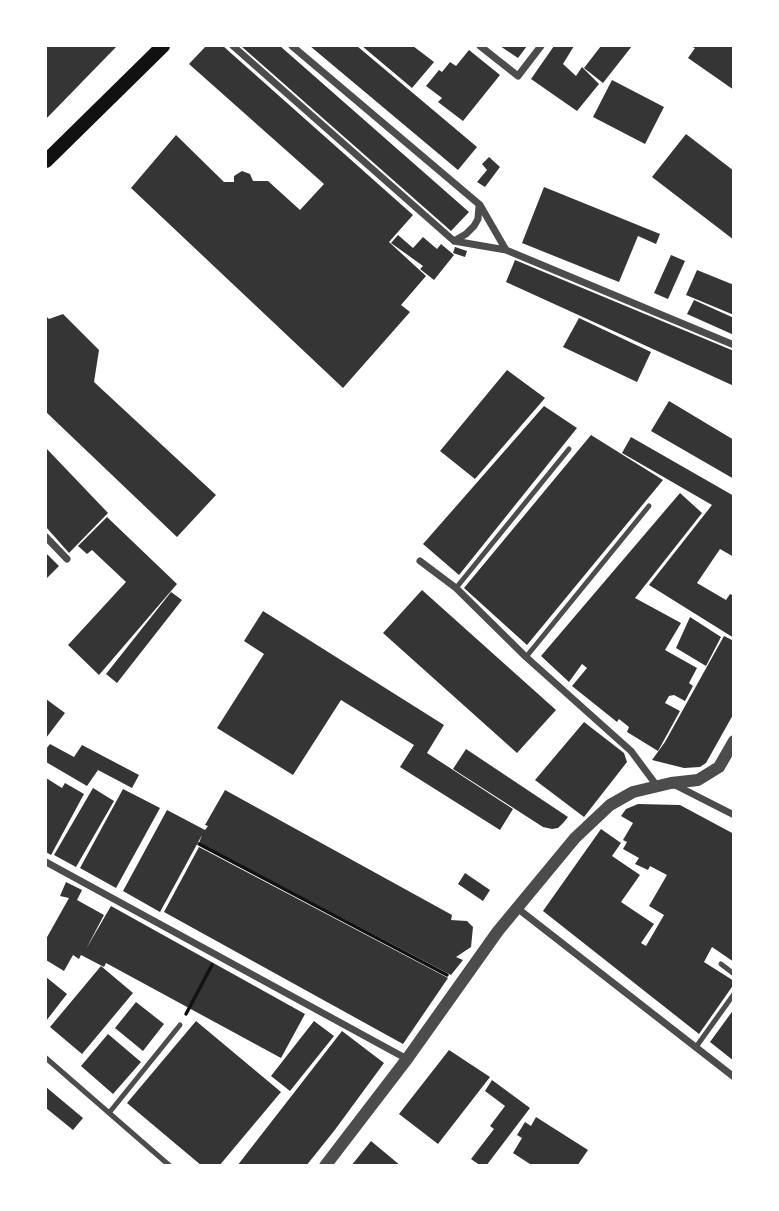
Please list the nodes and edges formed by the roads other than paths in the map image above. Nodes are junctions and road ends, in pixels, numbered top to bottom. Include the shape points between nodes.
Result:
1 (163, 46) edge
2 (233, 46) edge
3 (292, 46) edge
4 (480, 46) edge
5 (541, 46) edge
6 (46, 161) edge
7 (480, 205) junction
8 (454, 241) junction
9 (506, 250) junction
10 (733, 345) edge
11 (569, 449) dead end
12 (649, 506) dead end
13 (46, 537) edge
14 (66, 559) dead end
15 (420, 561) dead end
16 (456, 588) junction
17 (526, 657) junction
18 (733, 741) edge
19 (671, 783) junction
20 (657, 786) junction
21 (733, 815) edge
22 (46, 862) edge
23 (517, 908) junction
24 (721, 964) dead end
25 (733, 974) edge
26 (733, 994) edge
27 (180, 1025) road end
28 (696, 1047) junction
29 (46, 1058) edge
30 (407, 1059) junction
31 (733, 1077) edge
32 (108, 1112) junction
33 (170, 1166) edge
34 (325, 1166) edge

1 - 6 main road
2 - 8 street
3 - 7 street
4 - 5 street via 518,76
7 - 8 street via 474,226
7 - 9 street
8 - 9 street
9 - 10 street
11 - 16 lane
12 - 17 lane
13 - 14 street
15 - 16 street
16 - 17 street
17 - 20 street via 631,751
18 - 19 street via 719,767 698,780
19 - 20 street
19 - 21 street
20 - 23 street via 610,805 575,838
22 - 30 street
23 - 28 street
23 - 30 street
24 - 25 lane
26 - 28 lane
27 - 32 lane
28 - 31 street
29 - 32 lane
30 - 34 street
32 - 33 lane

